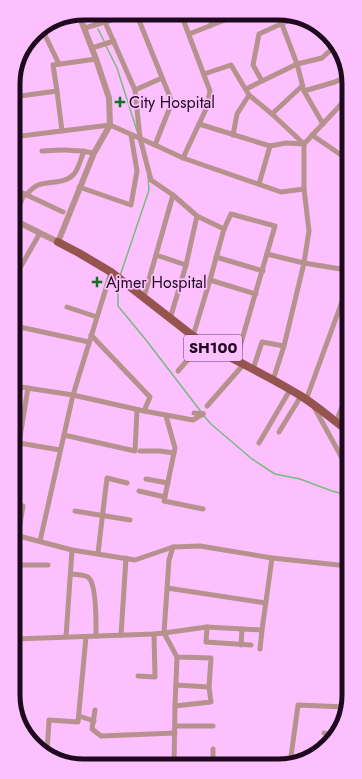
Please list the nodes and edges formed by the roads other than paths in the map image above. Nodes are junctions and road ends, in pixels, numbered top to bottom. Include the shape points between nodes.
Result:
1 (81, 20) edge
2 (111, 20) edge
3 (138, 20) edge
4 (183, 20) edge
5 (213, 20) edge
6 (225, 20) edge
7 (281, 20) edge
8 (287, 21) edge
9 (104, 22) junction
10 (282, 23) junction
11 (210, 26) junction
12 (85, 28) junction
13 (45, 34) edge
14 (189, 34) junction
15 (114, 41) junction
16 (92, 48) junction
17 (332, 50) edge
18 (96, 59) junction
19 (58, 62) junction
20 (297, 64) junction
21 (204, 74) junction
22 (162, 78) junction
23 (341, 79) edge
24 (262, 81) junction
25 (303, 88) junction
26 (246, 89) junction
27 (135, 90) junction
28 (57, 91) junction
29 (249, 94) junction
30 (20, 96) edge
31 (342, 103) edge
32 (272, 114) junction
33 (199, 124) junction
34 (323, 124) junction
35 (110, 125) junction
36 (62, 131) junction
37 (130, 134) junction
38 (20, 135) edge
39 (233, 135) junction
40 (312, 135) junction
41 (140, 138) junction
42 (155, 144) junction
43 (304, 144) junction
44 (270, 146) junction
45 (42, 151) dead end
46 (84, 151) junction
47 (94, 153) junction
48 (342, 156) edge
49 (183, 158) junction
50 (259, 184) junction
51 (79, 187) junction
52 (304, 189) junction
53 (20, 192) edge
54 (25, 194) junction
55 (172, 196) junction
56 (20, 206) edge
57 (63, 212) dead end
58 (197, 216) junction
59 (20, 223) edge
60 (224, 229) junction
61 (40, 233) junction
62 (58, 242) junction
63 (267, 254) junction
64 (156, 255) junction
65 (216, 257) junction
66 (304, 263) junction
67 (186, 265) junction
68 (20, 268) edge
69 (342, 269) edge
70 (262, 271) junction
71 (112, 274) junction
72 (210, 280) junction
73 (256, 294) junction
74 (144, 297) junction
75 (342, 302) edge
76 (68, 307) dead end
77 (97, 317) junction
78 (170, 319) junction
79 (20, 327) edge
80 (91, 335) junction
81 (193, 336) junction
82 (89, 342) junction
83 (203, 342) junction
84 (284, 346) junction
85 (240, 362) junction
86 (253, 369) junction
87 (178, 371) dead end
88 (273, 380) junction
89 (20, 387) edge
90 (28, 388) junction
91 (290, 390) junction
92 (73, 395) junction
93 (306, 400) junction
94 (207, 406) dead end
95 (137, 410) junction
96 (144, 412) junction
97 (194, 413) dead end
98 (166, 416) junction
99 (342, 426) edge
100 (279, 432) dead end
101 (64, 435) junction
102 (20, 437) edge
103 (20, 443) edge
104 (259, 443) dead end
105 (60, 450) junction
106 (140, 452) dead end
107 (174, 454) junction
108 (342, 459) edge
109 (146, 479) dead end
110 (127, 483) dead end
111 (168, 483) junction
112 (139, 491) dead end
113 (165, 497) junction
114 (22, 506) dead end
115 (203, 509) dead end
116 (75, 512) dead end
117 (103, 515) junction
118 (20, 516) edge
119 (130, 520) dead end
120 (20, 536) edge
121 (40, 541) junction
122 (173, 547) junction
123 (72, 550) junction
124 (98, 553) junction
125 (126, 558) junction
126 (272, 558) junction
127 (20, 565) edge
128 (48, 565) dead end
129 (342, 565) edge
130 (71, 574) junction
131 (167, 588) junction
132 (266, 603) junction
133 (207, 627) junction
134 (242, 629) junction
135 (262, 630) junction
136 (164, 633) junction
137 (154, 634) junction
138 (86, 636) junction
139 (96, 636) junction
140 (121, 636) junction
141 (66, 637) junction
142 (20, 638) edge
143 (241, 645) junction
144 (251, 645) dead end
145 (260, 649) dead end
146 (177, 657) junction
147 (138, 676) dead end
148 (176, 685) junction
149 (209, 688) junction
150 (175, 706) junction
151 (341, 707) edge
152 (95, 710) dead end
153 (79, 716) junction
154 (94, 720) junction
155 (175, 726) junction
156 (213, 726) dead end
157 (175, 733) junction
158 (324, 733) dead end
159 (329, 734) edge
160 (47, 747) edge
161 (213, 749) dead end
162 (291, 757) edge
163 (174, 759) edge
164 (213, 759) edge

1 - 12 street
2 - 9 street
3 - 22 street
4 - 14 street
5 - 11 street
6 - 11 street
7 - 10 street
8 - 10 street
9 - 12 street
9 - 15 street
10 - 20 street
10 - 24 street via 259,34 254,65
11 - 14 street
12 - 16 street
13 - 19 street
14 - 21 street
15 - 16 street
15 - 27 street
16 - 18 street
17 - 20 street via 322,58
18 - 19 street
18 - 35 street via 109,98
19 - 28 street via 53,65
20 - 24 street
20 - 25 street
21 - 26 street via 231,65
21 - 33 street via 210,91 207,107
22 - 27 street
22 - 42 street via 172,102
23 - 25 street
24 - 26 street
25 - 32 street
25 - 34 street
26 - 29 street
27 - 41 street
28 - 30 street
28 - 36 street
29 - 32 street
29 - 39 street via 238,114
31 - 34 street
32 - 43 street
33 - 39 street
33 - 49 street
34 - 40 street
35 - 36 street
35 - 37 street
35 - 47 street
36 - 38 street
37 - 41 street
37 - 51 street via 137,171 131,205
39 - 44 street
40 - 43 street
40 - 48 street
41 - 42 street
41 - 55 street via 151,180
42 - 49 street
43 - 44 street via 286,143
43 - 52 street
44 - 50 street
45 - 46 street
46 - 47 street
46 - 54 street via 76,170 69,178 37,185
47 - 51 street
49 - 50 street
50 - 52 street via 281,192
51 - 62 street
52 - 66 street via 309,231
53 - 54 street
54 - 56 street
54 - 57 street
55 - 58 street
55 - 64 street
58 - 60 street
58 - 67 street
59 - 61 street
60 - 63 street via 230,212 275,226
60 - 65 street
61 - 62 street
61 - 68 street
62 - 71 main road, SH100
63 - 66 street
63 - 70 street
64 - 67 street
64 - 74 street
65 - 70 street
65 - 72 street
66 - 69 street
66 - 84 street
67 - 78 street
70 - 73 street
71 - 74 main road, SH100
71 - 77 street
72 - 73 street
72 - 81 street
73 - 85 street
74 - 78 main road, SH100
75 - 93 street
76 - 77 street
77 - 80 street
78 - 81 main road, SH100
79 - 82 street
80 - 82 street
80 - 96 street via 150,397
81 - 83 main road, SH100
82 - 92 street
83 - 85 main road, SH100
83 - 87 street
84 - 86 street via 262,342
84 - 88 street
85 - 86 main road, SH100
85 - 94 street
86 - 88 main road, SH100
88 - 91 main road, SH100
89 - 90 street
90 - 92 street
90 - 102 street
91 - 93 main road, SH100
91 - 104 street
92 - 95 street
92 - 101 street
93 - 99 main road, SH100
93 - 100 street
93 - 108 street
95 - 96 street
95 - 101 street via 135,451
96 - 98 street
97 - 98 street via 203,414 193,420
98 - 107 street via 175,448
101 - 105 street
103 - 105 street
105 - 121 street
106 - 107 street via 160,451
107 - 111 street
109 - 111 street
110 - 117 street via 107,478
111 - 113 street
112 - 113 street
113 - 115 street via 164,501
114 - 118 street
116 - 117 street
117 - 119 street
117 - 124 street
120 - 121 street
121 - 123 street
122 - 125 street via 135,560
122 - 126 street via 200,546
122 - 131 street via 169,560
123 - 124 street
123 - 130 street
124 - 125 street
125 - 140 street
126 - 129 street
126 - 132 street
127 - 128 street
130 - 139 street via 90,579 94,594
130 - 141 street
131 - 132 street
131 - 136 street
132 - 135 street
133 - 134 street
133 - 136 street
133 - 143 street via 206,642
134 - 135 street
134 - 143 street
135 - 145 street
136 - 137 street
136 - 146 street
137 - 140 street
137 - 147 street via 155,677
138 - 139 street
138 - 141 street
138 - 153 street
139 - 140 street
141 - 142 street
143 - 144 street
146 - 148 street
146 - 149 street via 212,658
148 - 149 street
148 - 150 street
149 - 150 street via 211,702
150 - 155 street
151 - 162 street via 298,705
152 - 154 street
153 - 154 street
153 - 160 street via 78,722 49,720
154 - 157 street via 92,729 101,736
155 - 156 street
155 - 157 street
157 - 163 street
158 - 159 street
161 - 164 street

